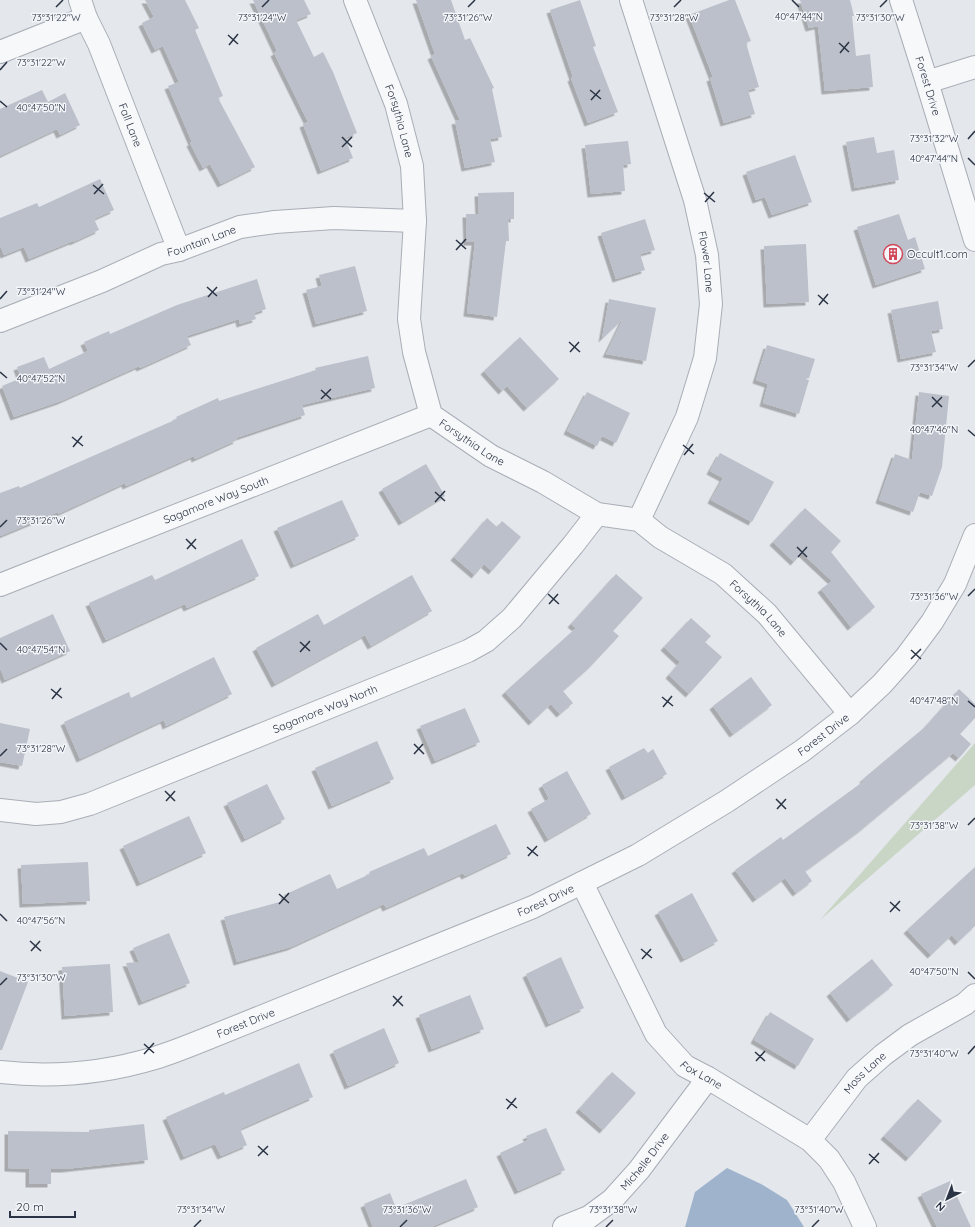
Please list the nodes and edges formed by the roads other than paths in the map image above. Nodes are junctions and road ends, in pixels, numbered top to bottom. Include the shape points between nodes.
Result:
1 (355, 0) edge
2 (631, 0) edge
3 (901, 0) edge
4 (83, 9) edge
5 (0, 52) edge
6 (975, 66) edge
7 (928, 82) junction
8 (415, 221) junction
9 (975, 240) edge
10 (179, 250) junction
11 (0, 321) edge
12 (431, 415) junction
13 (597, 514) junction
14 (639, 520) junction
15 (975, 535) edge
16 (0, 586) edge
17 (850, 714) junction
18 (0, 810) edge
19 (582, 882) junction
20 (975, 995) edge
21 (0, 1072) edge
22 (708, 1078) junction
23 (810, 1140) junction
24 (564, 1227) edge
25 (865, 1227) edge

1 - 8 street, Forsythia Lane via 396,104 412,166
2 - 14 street, Flower Lane via 695,200 707,255 710,304 705,358 687,417
3 - 7 street, Forest Drive
4 - 5 street
4 - 10 street, Fall Lane
6 - 7 street
7 - 9 street, Forest Drive
8 - 10 street, Fountain Lane via 334,218 274,222 240,227
8 - 12 street, Forsythia Lane via 409,319 414,352
10 - 11 street, Fountain Lane via 161,254
12 - 13 street, Forsythia Lane via 491,456 543,482
12 - 16 street, Sagamore Way South
13 - 14 street, Forsythia Lane
13 - 18 street, Sagamore Way North via 512,618 486,641 468,651 90,804 61,812 36,814
14 - 17 street, Forsythia Lane via 660,537 723,574 762,609
15 - 17 street, Forest Drive via 955,584 932,622 906,657
17 - 19 street, Forest Drive via 802,751 727,801 638,855
19 - 21 street, Forest Drive via 533,907 155,1058 103,1070 55,1075
19 - 22 street, Fox Lane via 656,1034 685,1066
20 - 23 street, Moss Lane via 965,1004 910,1035 883,1055 857,1078
22 - 23 street, Fox Lane
22 - 24 street, Michelle Drive via 639,1170 612,1200 589,1216
23 - 25 street, Fox Lane via 829,1159 844,1182

